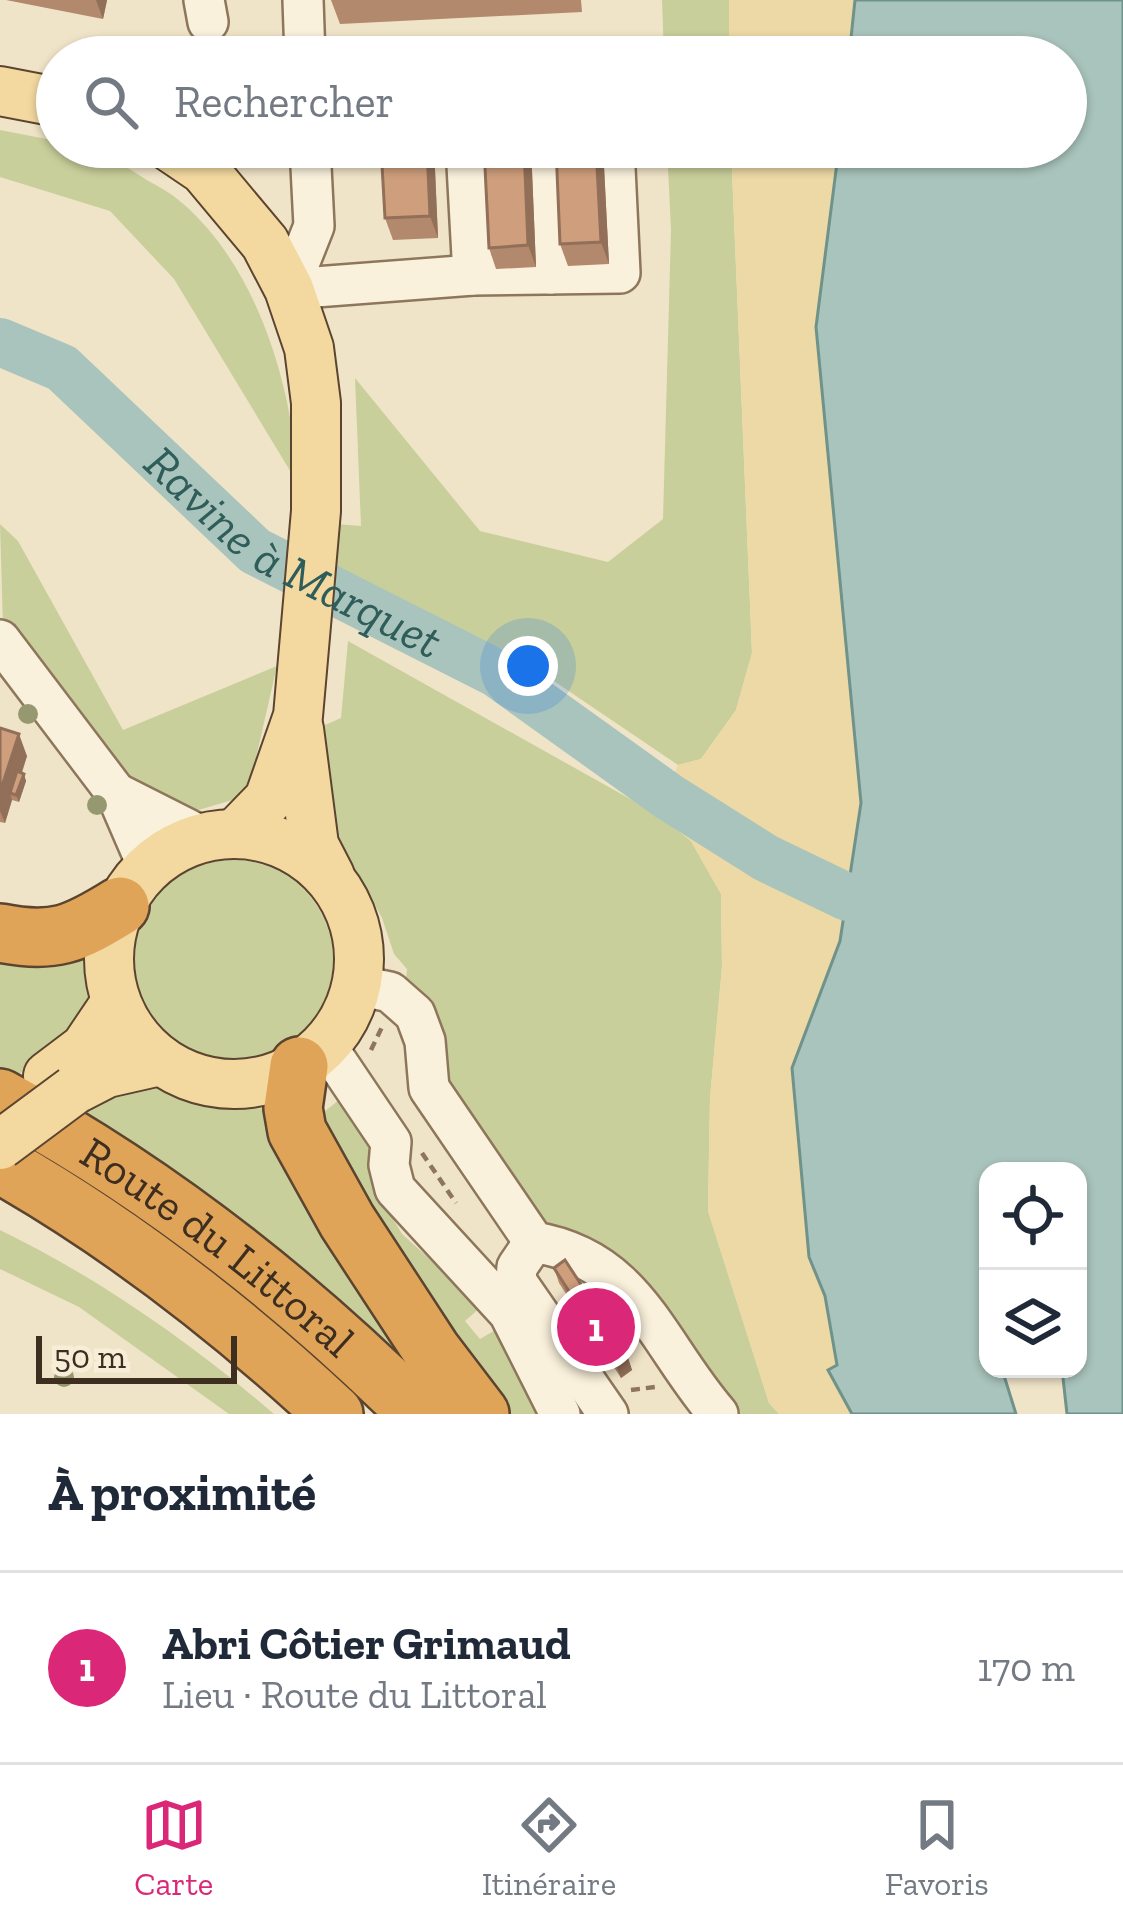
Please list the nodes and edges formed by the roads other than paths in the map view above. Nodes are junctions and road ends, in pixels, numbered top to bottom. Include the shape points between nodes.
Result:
1 (303, 0) edge
2 (304, 36) edge
3 (0, 91) edge
4 (36, 98) edge
5 (201, 168) edge
6 (311, 168) edge
7 (467, 168) edge
8 (544, 168) edge
9 (615, 168) edge
10 (551, 274) junction
11 (473, 275) junction
12 (289, 289) junction
13 (0, 640) edge
14 (298, 716) junction
15 (116, 793) junction
16 (220, 835) junction
17 (332, 880) junction
18 (134, 886) junction
19 (0, 933) edge
20 (356, 985) junction
21 (116, 1002) junction
22 (312, 1055) junction
23 (160, 1061) junction
24 (40, 1088) edge
25 (0, 1113) edge
26 (0, 1144) edge
27 (0, 1164) edge
28 (0, 1203) edge
29 (534, 1242) junction
30 (604, 1409) edge
31 (296, 1414) edge
32 (334, 1414) edge
33 (418, 1414) edge
34 (480, 1414) edge
35 (560, 1414) edge
36 (718, 1414) edge

1 - 2 lane
3 - 4 main road
5 - 12 main road via 265,242
6 - 12 lane via 314,226
7 - 11 lane
8 - 10 lane
9 - 10 lane via 620,273
10 - 11 lane
11 - 12 lane
12 - 14 main road via 316,403 316,511
13 - 15 lane
14 - 16 main road via 269,799
14 - 17 main road via 314,845
15 - 16 lane
15 - 18 lane
16 - 17 main road via 290,846
16 - 18 main road via 165,854
17 - 20 main road via 358,948
18 - 19 highway via 79,932 31,939
18 - 21 main road via 110,937
20 - 22 main road via 345,1017
20 - 29 lane via 390,992 415,1015 429,1088
21 - 23 main road via 133,1035
21 - 24 main road via 85,1048
22 - 23 main road via 244,1084 214,1083
22 - 34 highway via 293,1108 297,1131 347,1221
22 - 35 lane via 391,1142 395,1189 509,1313
23 - 24 main road
24 - 25 main road
24 - 26 main road, bridge
24 - 33 highway, Route du Littoral via 52,1126 196,1220 337,1334
27 - 32 highway, Route du Littoral via 152,1265
28 - 31 highway
29 - 30 lane via 516,1281
29 - 36 lane via 602,1266 633,1294

